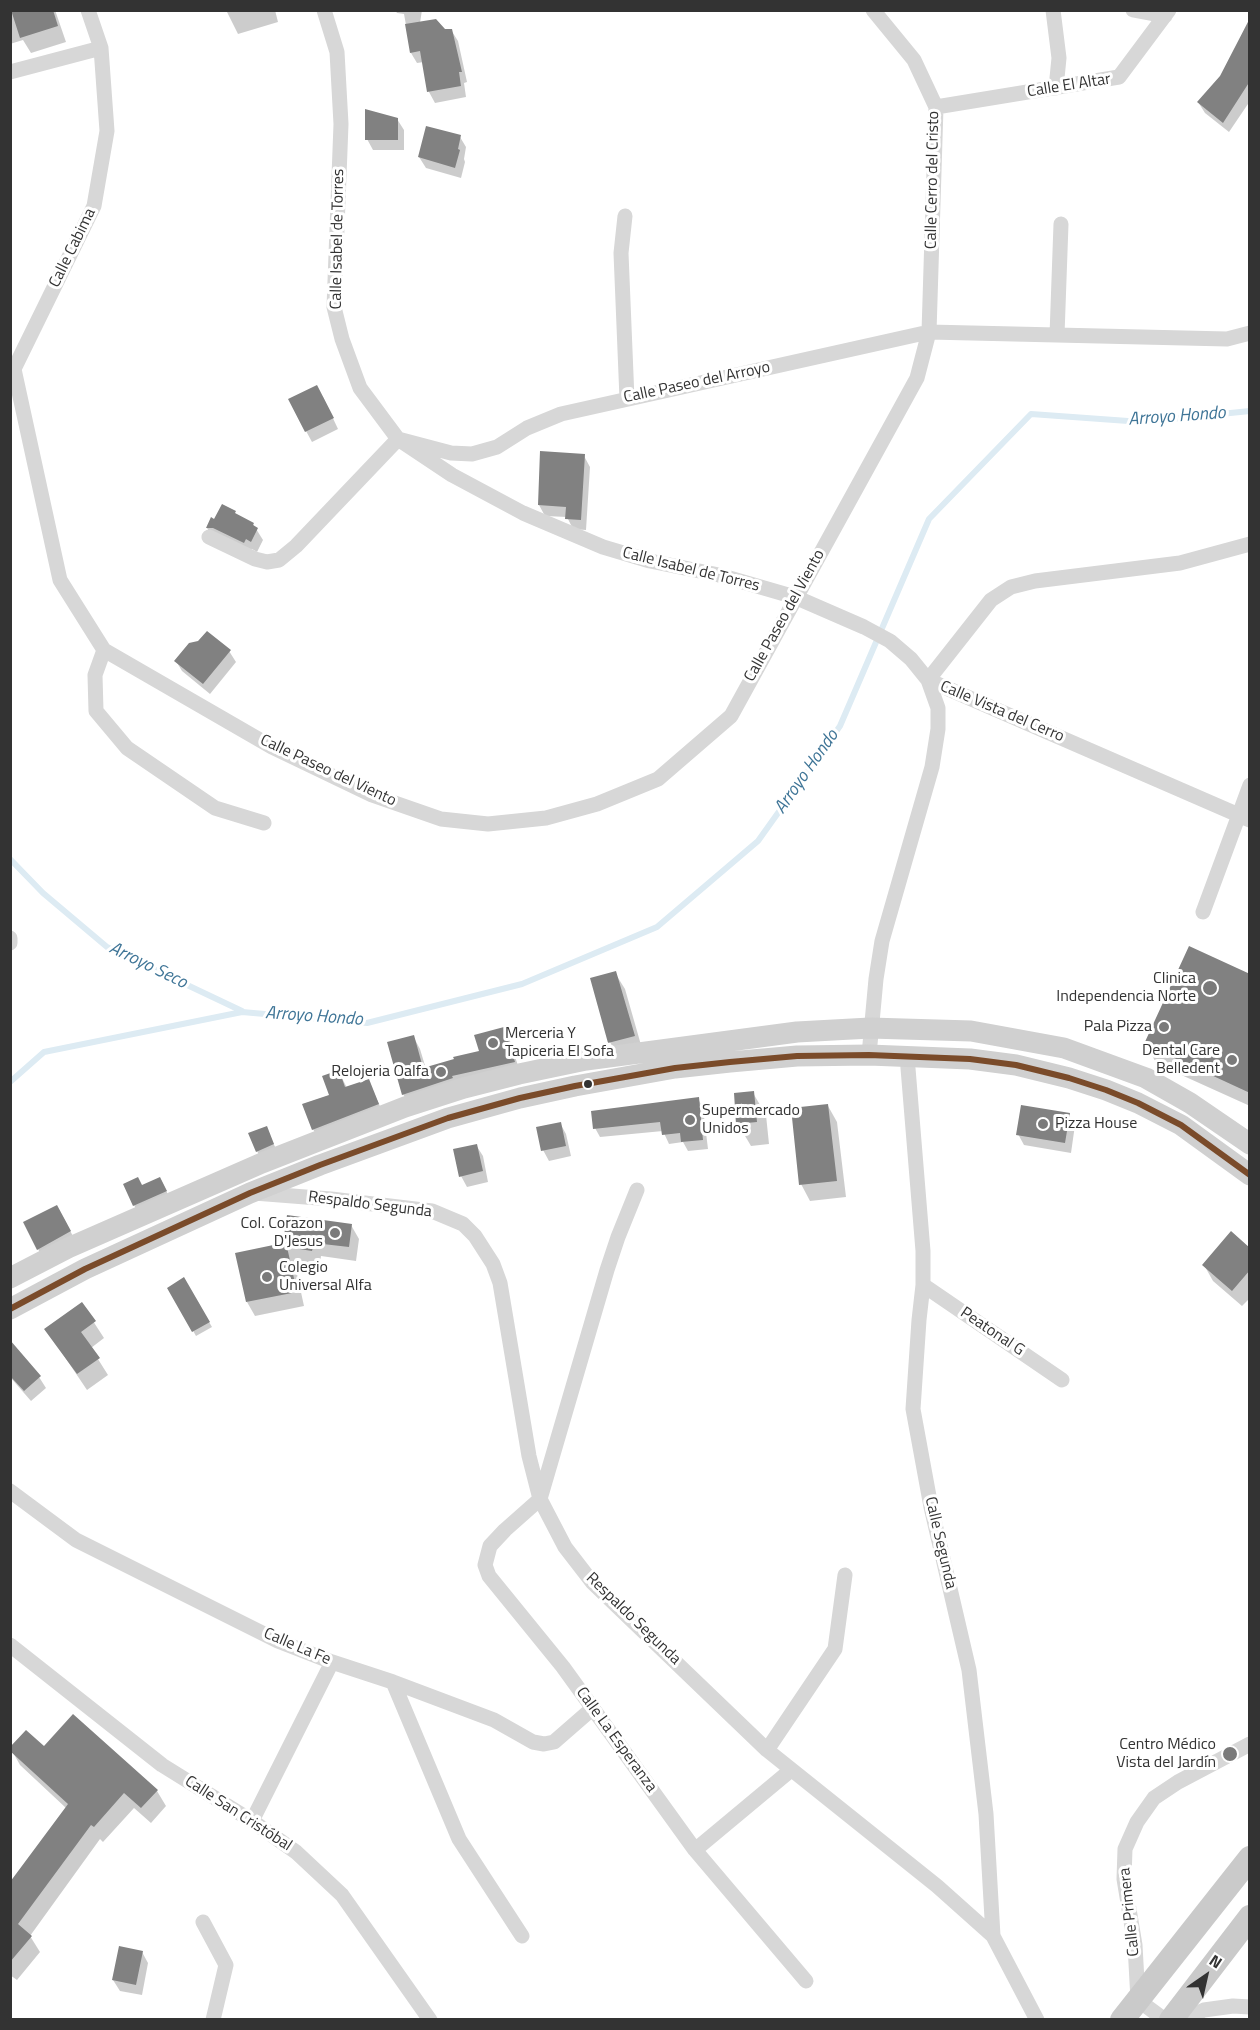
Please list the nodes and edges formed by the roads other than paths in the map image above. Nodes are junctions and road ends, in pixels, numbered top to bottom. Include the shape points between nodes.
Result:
1 (88, 10) edge
2 (324, 10) edge
3 (873, 10) edge
4 (1053, 10) edge
5 (1133, 10) edge
6 (1167, 13) edge
7 (101, 48) junction
8 (10, 72) edge
9 (1056, 88) junction
10 (936, 107) junction
11 (626, 216) dead end
12 (1061, 224) dead end
13 (929, 332) junction
14 (1250, 333) edge
15 (1057, 335) junction
16 (12, 368) edge
17 (627, 399) junction
18 (398, 439) junction
19 (209, 537) dead end
20 (1250, 544) edge
21 (795, 597) junction
22 (104, 650) junction
23 (928, 680) junction
24 (1250, 785) edge
25 (1244, 818) edge
26 (264, 823) dead end
27 (1203, 912) dead end
28 (10, 938) edge
29 (10, 943) edge
30 (870, 1028) junction
31 (869, 1055) junction
32 (907, 1056) junction
33 (1250, 1144) edge
34 (1248, 1170) edge
35 (637, 1190) dead end
36 (250, 1193) junction
37 (10, 1278) edge
38 (923, 1285) junction
39 (10, 1309) edge
40 (1062, 1380) dead end
41 (10, 1491) edge
42 (540, 1499) junction
43 (845, 1575) dead end
44 (10, 1645) edge
45 (332, 1662) junction
46 (393, 1682) junction
47 (593, 1708) junction
48 (1250, 1744) edge
49 (767, 1750) junction
50 (791, 1770) junction
51 (252, 1821) junction
52 (695, 1850) junction
53 (1250, 1858) edge
54 (1250, 1917) edge
55 (203, 1922) dead end
56 (522, 1936) dead end
57 (993, 1936) junction
58 (806, 1981) dead end
59 (1138, 2000) junction
60 (1250, 2007) edge
61 (213, 2019) edge
62 (430, 2019) edge
63 (1037, 2019) edge
64 (1122, 2019) edge
65 (1165, 2019) edge
66 (1171, 2019) edge
67 (1182, 2019) edge

1 - 7 street, Calle Cabima
2 - 18 street, Calle Isabel de Torres via 338,52 341,124 334,307 360,388
3 - 10 street, Calle Cerro del Cristo via 914,60
4 - 9 street via 1059,58
5 - 6 street
6 - 9 street, Calle El Altar via 1119,78
7 - 8 street
7 - 16 street, Calle Cabima via 107,131 94,206
9 - 10 street, Calle El Altar
10 - 13 street, Calle Cerro del Cristo
11 - 17 street via 621,253
12 - 15 street
13 - 15 street, Calle Paseo del Arroyo
13 - 17 street, Calle Paseo del Arroyo
13 - 21 street, Calle Paseo del Viento via 917,378
14 - 15 street, Calle Paseo del Arroyo via 1227,339
16 - 22 street, Calle Paseo del Viento via 60,580
17 - 18 street, Calle Paseo del Arroyo via 561,414 527,428 497,447 472,454 451,453
18 - 19 street via 279,560 255,560
18 - 21 street, Calle Isabel de Torres via 452,475 524,513 603,547
20 - 23 street, Calle Vista del Cerro via 1180,563 1035,580 1011,587 991,600
21 - 22 street, Calle Paseo del Viento via 731,716 658,779 597,804 546,819 488,824 441,819 372,795 272,747
21 - 23 street, Calle Isabel de Torres via 890,641
22 - 26 street via 95,675 96,711 127,748 215,808
23 - 25 street, Calle Vista del Cerro
23 - 30 street via 938,708 932,767 882,941
24 - 25 street
25 - 27 street
28 - 29 street
30 - 31 street
30 - 33 main road via 971,1031 1064,1048 1146,1078
30 - 37 main road via 797,1032 650,1050 575,1062 464,1088 262,1163 68,1248
31 - 32 main road
31 - 36 main road via 797,1056 675,1068 520,1098 448,1118
32 - 34 main road via 1016,1065 1106,1090 1181,1125
32 - 38 street, Calle Segunda
35 - 42 street via 607,1270
36 - 39 main road via 85,1269
36 - 42 street, Respaldo Segunda via 432,1211 463,1224 475,1236 500,1283
38 - 40 street, Peatonal G
38 - 57 street, Calle Segunda via 913,1409 969,1670 986,1814
41 - 45 street, Calle La Fe via 76,1540 278,1641
42 - 47 street, Calle La Esperanza via 490,1546 485,1565 489,1576
42 - 49 street, Respaldo Segunda via 566,1547 592,1582
43 - 49 street via 835,1649
44 - 51 street, Calle San Cristóbal via 162,1765
45 - 46 street, Calle La Fe
45 - 51 street
46 - 47 street, Calle La Fe via 494,1720 543,1744 554,1742
46 - 56 street via 459,1839
47 - 52 street, Calle La Esperanza
48 - 59 street, Calle Primera via 1154,1798 1125,1849 1124,1879 1135,1945
49 - 50 street, Respaldo Segunda
50 - 52 street
50 - 57 street, Respaldo Segunda via 945,1892
51 - 62 street, Calle San Cristóbal via 296,1852 342,1895
52 - 58 street, Calle La Esperanza
53 - 59 main road
54 - 66 main road
55 - 61 street via 226,1965
57 - 63 street, Calle Segunda
59 - 64 main road
59 - 65 street
60 - 67 street via 1204,2010

